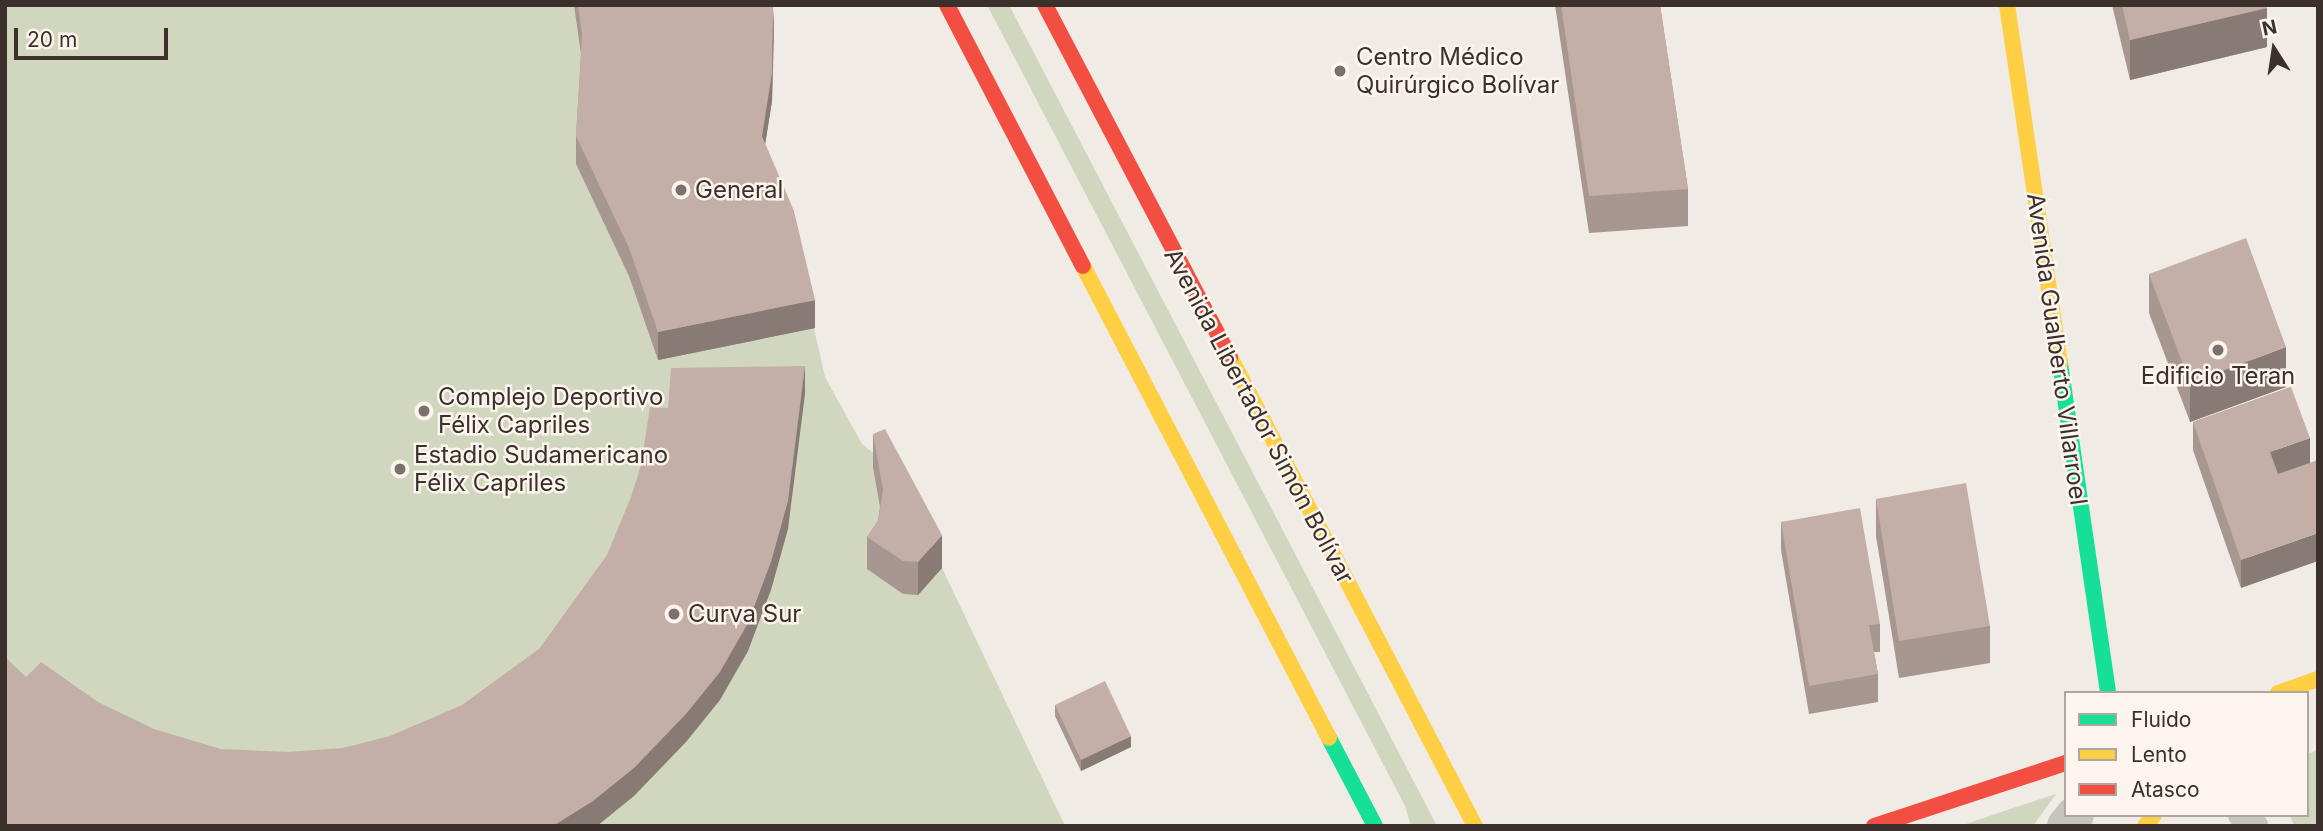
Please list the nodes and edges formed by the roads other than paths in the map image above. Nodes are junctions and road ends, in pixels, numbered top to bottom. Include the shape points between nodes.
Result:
1 (947, 5) edge
2 (1045, 5) edge
3 (2007, 5) edge
4 (2318, 679) edge
5 (2108, 691) edge
6 (2284, 691) edge
7 (1337, 750) junction
8 (2064, 764) edge
9 (1345, 803) dead end
10 (1375, 826) edge
11 (1475, 826) edge
12 (1874, 826) edge

1 - 7 main road
2 - 11 main road, Avenida Libertador Simón Bolívar
3 - 5 main road, Avenida Gualberto Villarroel
4 - 6 main road
7 - 9 main road
7 - 10 main road
8 - 12 main road

